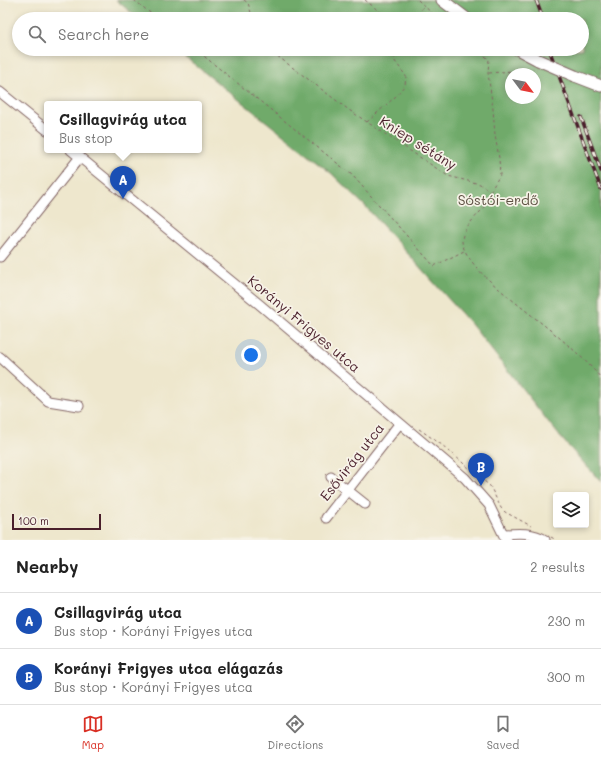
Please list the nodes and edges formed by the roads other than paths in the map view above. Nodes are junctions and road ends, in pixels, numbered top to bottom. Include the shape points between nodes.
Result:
1 (442, 0) edge
2 (458, 12) edge
3 (526, 56) edge
4 (601, 86) edge
5 (0, 92) edge
6 (44, 128) edge
7 (75, 153) edge
8 (80, 157) junction
9 (0, 257) edge
10 (0, 357) edge
11 (79, 406) dead end
12 (400, 423) junction
13 (331, 477) dead end
14 (348, 491) junction
15 (365, 504) dead end
16 (326, 518) dead end
17 (505, 537) edge
18 (546, 540) edge

1 - 2 main road
3 - 4 main road, bridge via 537,65
5 - 6 street
7 - 8 street, Korányi Frigyes utca
8 - 9 street
8 - 12 street, Korányi Frigyes utca
10 - 11 street via 48,401
12 - 14 street, Esővirág utca
12 - 17 street, Korányi Frigyes utca via 471,483 489,505
13 - 14 street
14 - 15 street
14 - 16 street, Esővirág utca
17 - 18 street, Korányi Frigyes utca via 513,533 531,534

